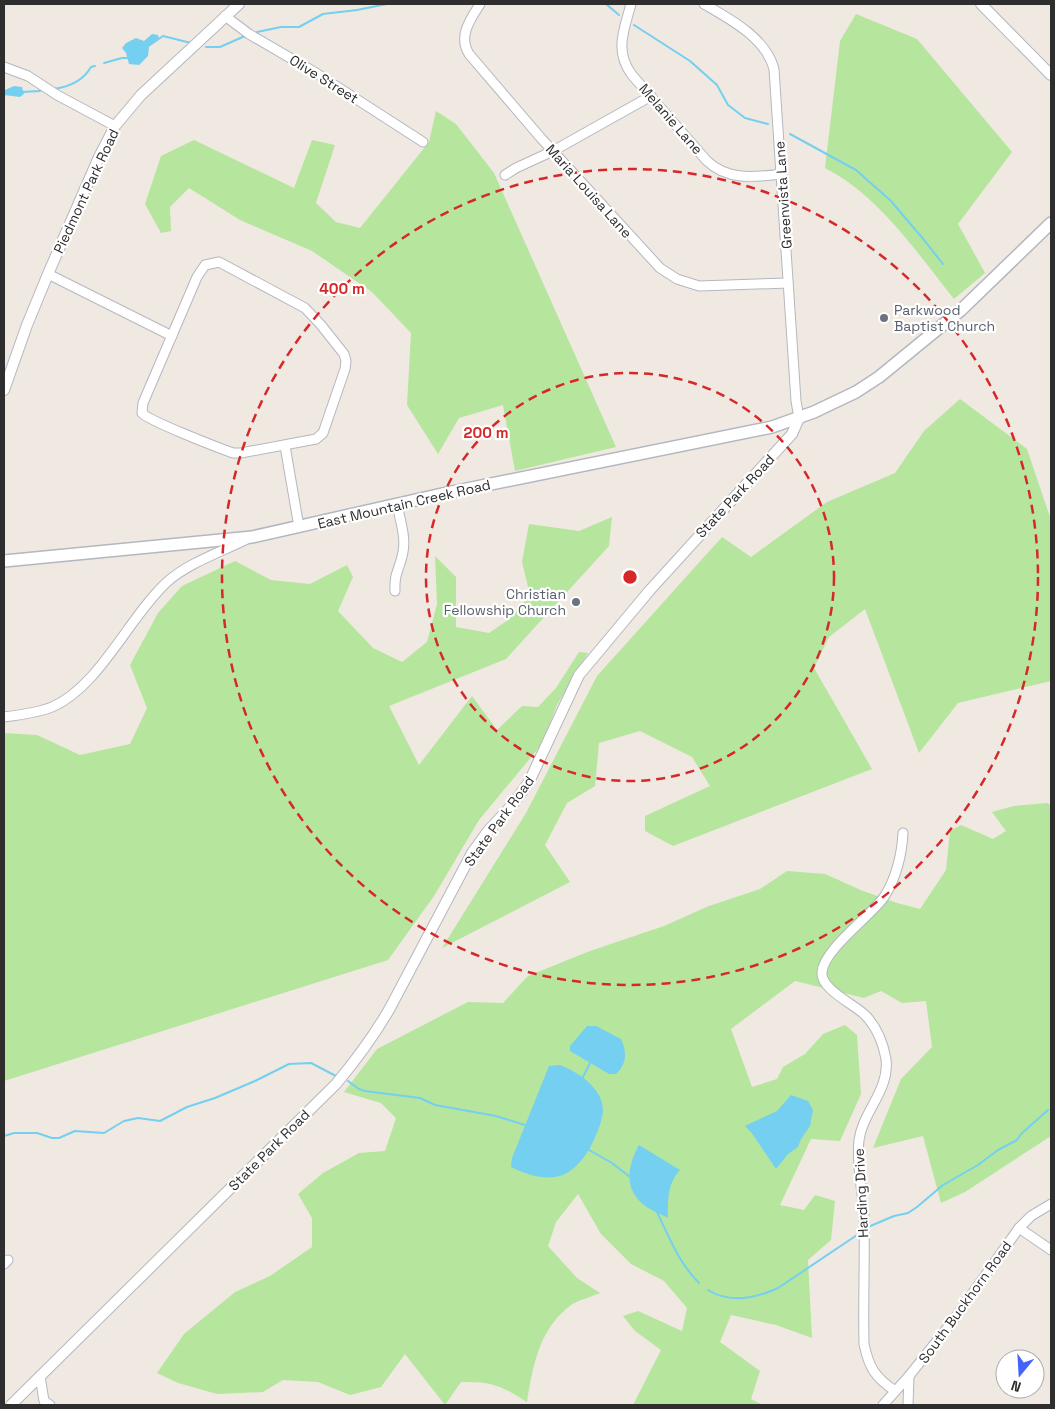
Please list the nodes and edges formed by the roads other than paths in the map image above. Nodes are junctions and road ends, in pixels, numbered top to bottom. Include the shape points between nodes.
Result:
1 (239, 4) edge
2 (480, 4) edge
3 (631, 4) edge
4 (704, 4) edge
5 (981, 4) edge
6 (225, 16) junction
7 (4, 67) edge
8 (1051, 76) edge
9 (651, 96) junction
10 (115, 126) junction
11 (423, 142) dead end
12 (553, 151) junction
13 (505, 174) dead end
14 (782, 174) junction
15 (1051, 223) edge
16 (48, 274) junction
17 (788, 283) junction
18 (172, 336) junction
19 (7, 370) edge
20 (4, 390) edge
21 (799, 418) junction
22 (285, 446) junction
23 (397, 504) junction
24 (299, 527) junction
25 (252, 537) junction
26 (4, 561) edge
27 (395, 591) dead end
28 (4, 717) edge
29 (903, 833) dead end
30 (1051, 1204) edge
31 (1019, 1228) junction
32 (1051, 1250) edge
33 (40, 1376) junction
34 (909, 1376) junction
35 (895, 1391) junction
36 (11, 1405) edge
37 (50, 1405) edge
38 (883, 1405) edge
39 (908, 1405) edge

1 - 6 street, Piedmont Park Road
2 - 12 street, Maria Louisa Lane via 465,30 467,51
3 - 9 street, Melanie Lane via 622,36 622,56 628,69
4 - 14 street, Greenvista Lane via 748,34 770,57 777,94
5 - 8 street
6 - 10 street, Piedmont Park Road via 141,95
6 - 11 street, Olive Street
7 - 10 street via 28,76
9 - 12 street
9 - 14 street, Melanie Lane via 719,171 737,176
10 - 16 street, Piedmont Park Road
12 - 13 street
12 - 17 street, Maria Louisa Lane via 670,276 707,287
14 - 17 street, Greenvista Lane
15 - 21 main road via 961,310 902,360 856,392
16 - 18 street
16 - 19 street, Piedmont Park Road
17 - 21 street, Greenvista Lane
18 - 22 street via 143,403 144,415 233,453
18 - 22 street via 197,277 211,262 222,263 310,312 344,354 346,365 321,435 312,441
19 - 20 street, Piedmont Park Road
21 - 23 main road, East Mountain Creek Road via 772,427
21 - 33 street, State Park Road via 792,434 672,565 579,675 530,782 472,853 390,1008 354,1063
22 - 24 street
23 - 24 main road, East Mountain Creek Road
23 - 27 street via 404,540 394,578
24 - 25 main road, East Mountain Creek Road
25 - 26 main road, East Mountain Creek Road
25 - 28 street via 169,580 74,694 40,711
29 - 35 street, Harding Drive via 897,868 887,891 877,906 828,957 822,971 826,986 872,1023 881,1040 886,1061 884,1083 859,1139 864,1215 864,1344 873,1372
30 - 31 street, South Buckhorn Road
31 - 32 street
31 - 34 street, South Buckhorn Road
33 - 36 street, State Park Road
33 - 37 street via 44,1401
34 - 35 street, South Buckhorn Road
34 - 39 street
35 - 38 street, South Buckhorn Road

